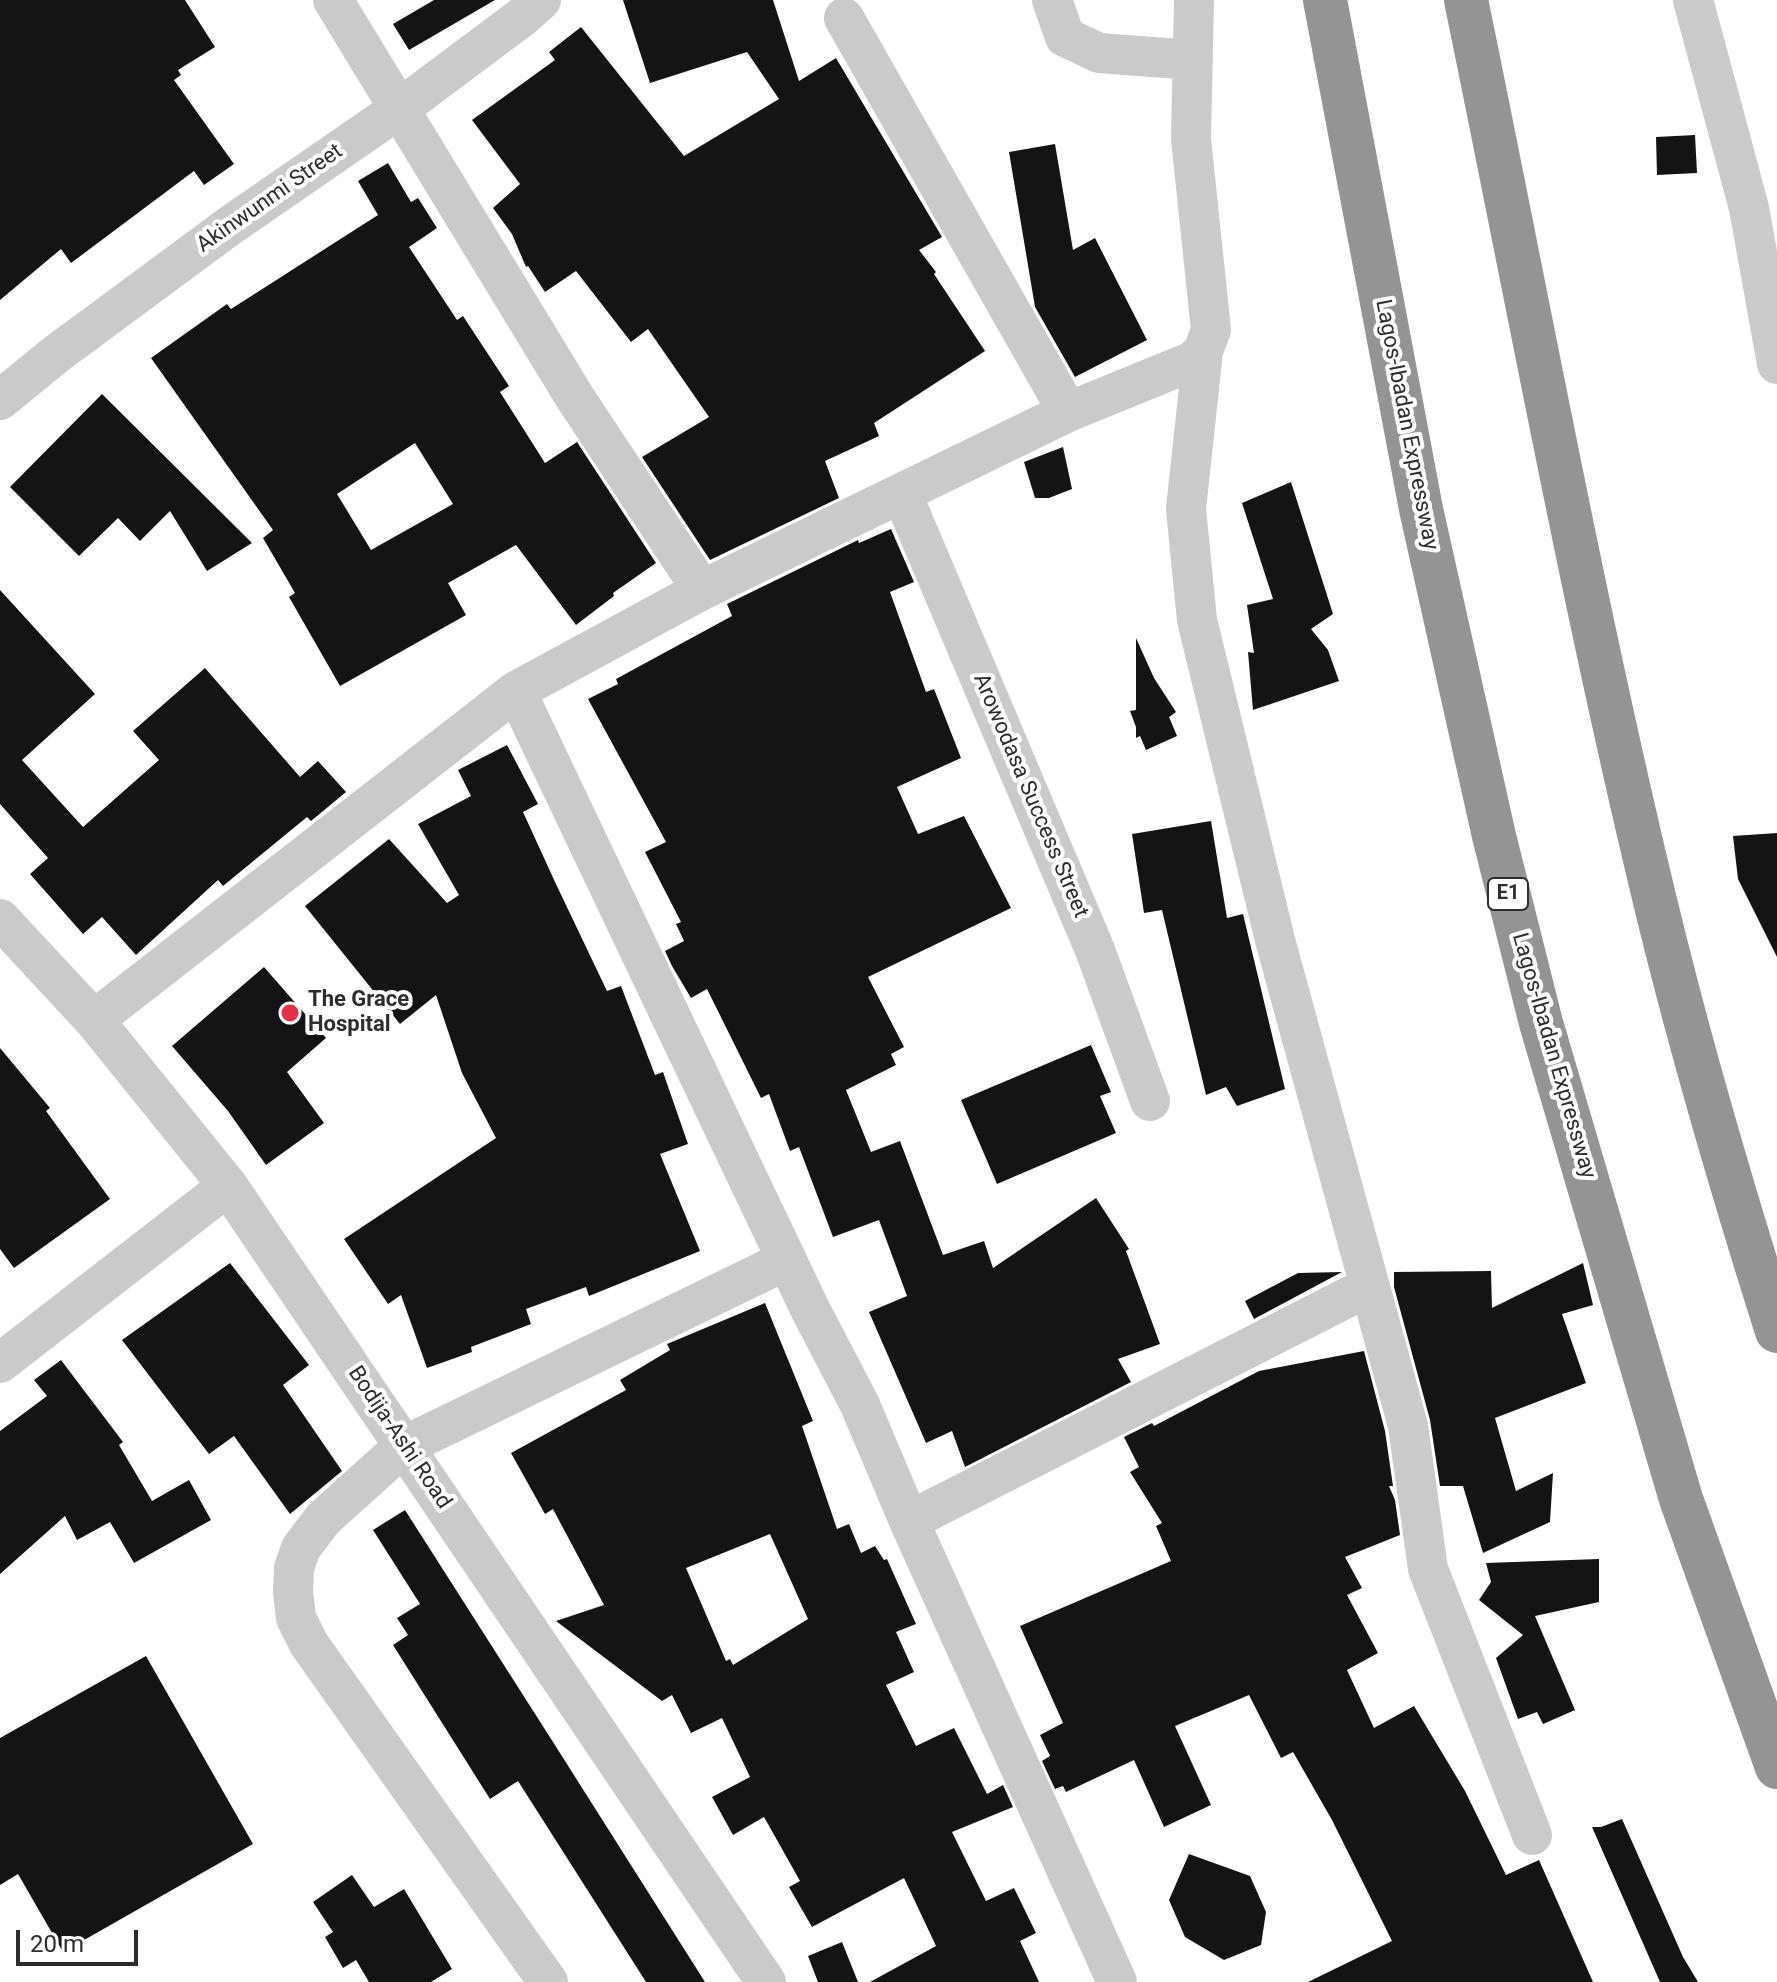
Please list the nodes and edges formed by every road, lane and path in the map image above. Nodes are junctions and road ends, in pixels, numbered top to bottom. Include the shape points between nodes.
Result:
1 (333, 0) edge
2 (541, 0) edge
3 (1052, 0) edge
4 (1194, 0) edge
5 (1325, 0) edge
6 (1466, 0) edge
7 (1693, 0) edge
8 (844, 18) dead end
9 (1193, 60) junction
10 (399, 109) junction
11 (1203, 351) junction
12 (1777, 364) edge
13 (0, 400) edge
14 (1068, 412) junction
15 (902, 494) junction
16 (702, 590) junction
17 (516, 691) junction
18 (0, 919) edge
19 (94, 1020) junction
20 (1150, 1101) dead end
21 (228, 1186) junction
22 (787, 1260) junction
23 (1370, 1286) junction
24 (1777, 1331) edge
25 (0, 1363) edge
26 (404, 1446) junction
27 (909, 1521) junction
28 (1777, 1767) edge
29 (1532, 1835) dead end
30 (548, 1982) edge
31 (766, 1982) edge
32 (1117, 1982) edge

1 - 10 street
2 - 10 street, Akinwunmi Street
3 - 9 street via 1065,37 1099,53
4 - 9 street
5 - 28 highway, Lagos-Ibadan Expressway / E1 via 1424,524 1541,1023 1681,1499
6 - 24 highway via 1655,901 1704,1090
7 - 12 street via 1749,208
8 - 14 street
9 - 11 street via 1191,139 1211,330
10 - 13 street, Akinwunmi Street via 228,227
10 - 16 street via 574,396
11 - 14 street via 1193,361
11 - 23 street via 1186,509 1197,620 1275,940
14 - 15 street
15 - 16 street
15 - 20 street, Arowodasa Success Street via 1095,950
16 - 17 street
17 - 19 street
17 - 22 street
18 - 19 street, Bodija-Ashi Road
19 - 21 street, Bodija-Ashi Road
21 - 25 street
21 - 26 street, Bodija-Ashi Road
22 - 26 street
22 - 27 street via 860,1405
23 - 27 street
23 - 29 street via 1408,1426 1428,1569
26 - 30 street via 323,1519 301,1548 294,1568 296,1618 309,1644
26 - 31 street, Bodija-Ashi Road
27 - 32 street

